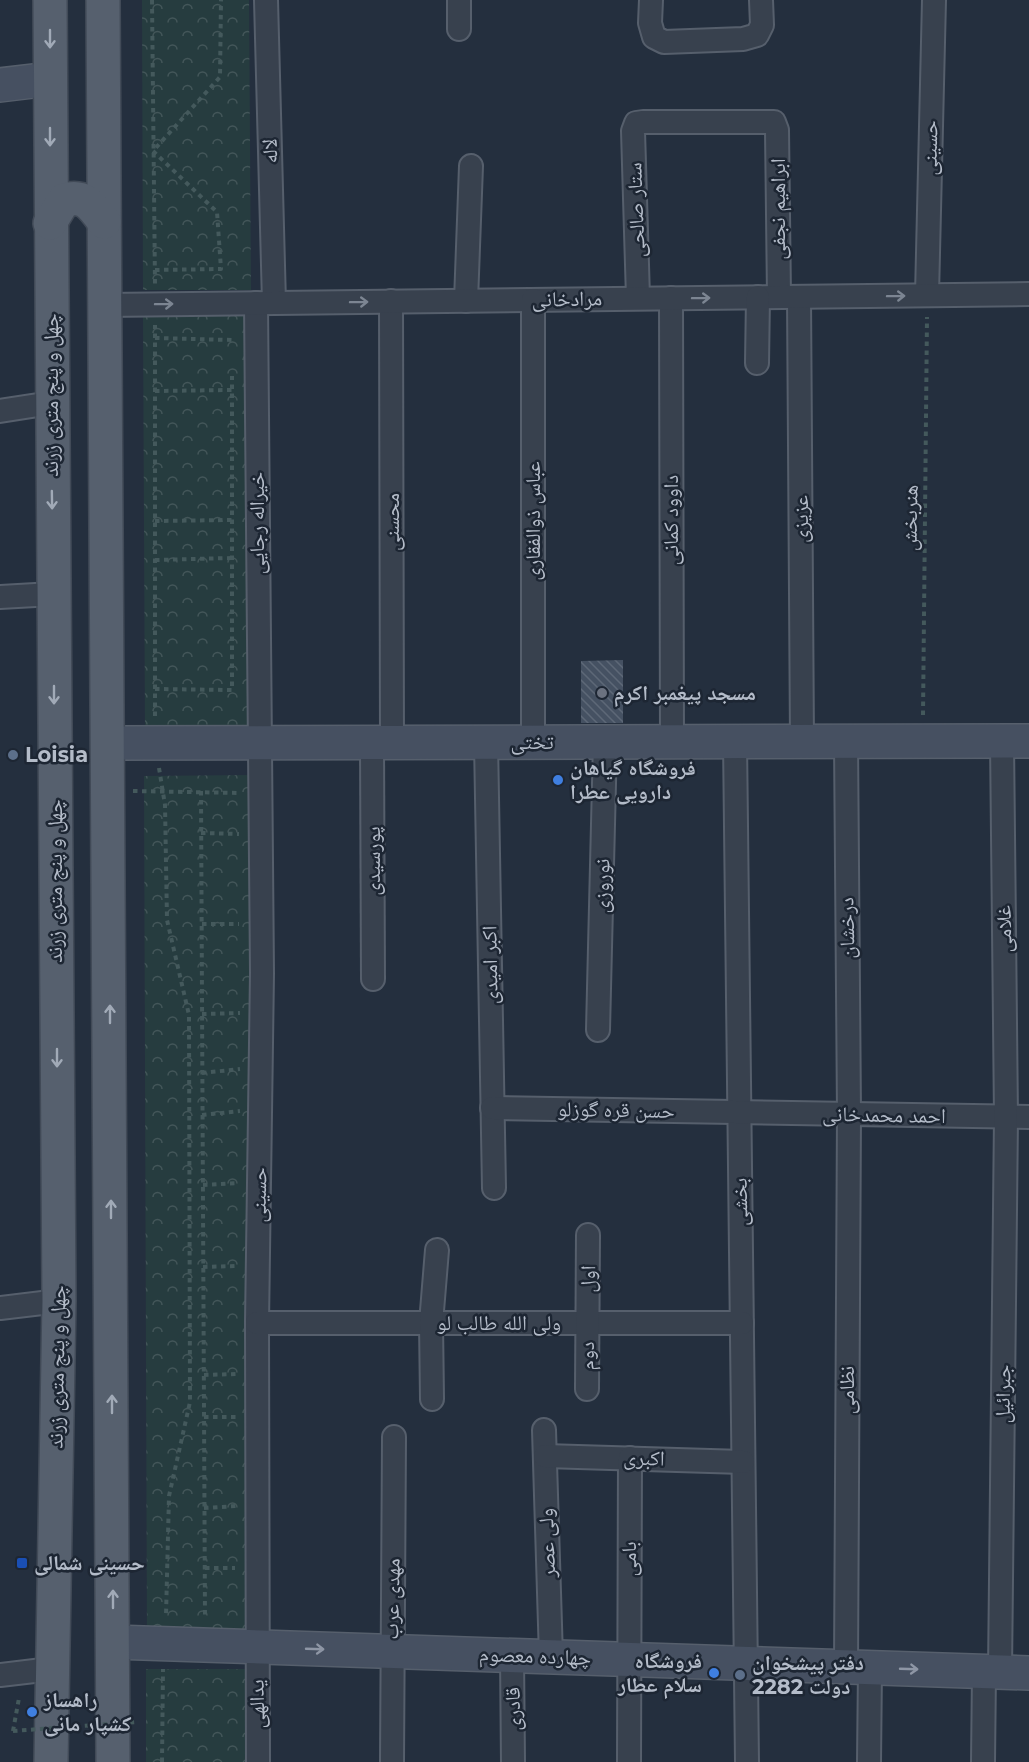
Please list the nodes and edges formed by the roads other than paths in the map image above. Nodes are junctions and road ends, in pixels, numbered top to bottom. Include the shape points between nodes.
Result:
1 (50, 0) edge
2 (103, 0) edge
3 (266, 0) edge
4 (459, 0) edge
5 (651, 0) edge
6 (761, 0) edge
7 (933, 0) edge
8 (459, 29) dead end
9 (102, 71) junction
10 (50, 79) junction
11 (0, 85) edge
12 (636, 123) joint
13 (471, 166) dead end
14 (104, 222) junction
15 (50, 223) junction
16 (1029, 294) edge
17 (927, 295) junction
18 (779, 297) junction
19 (638, 298) junction
20 (671, 298) junction
21 (533, 300) junction
22 (391, 301) junction
23 (466, 301) junction
24 (265, 303) junction
25 (105, 305) junction
26 (757, 363) dead end
27 (51, 403) junction
28 (0, 411) edge
29 (53, 594) junction
30 (0, 597) edge
31 (735, 741) junction
32 (802, 741) junction
33 (846, 741) junction
34 (1015, 741) edge
35 (258, 742) junction
36 (382, 742) junction
37 (486, 742) junction
38 (533, 742) junction
39 (605, 742) junction
40 (672, 742) junction
41 (108, 743) junction
42 (373, 979) dead end
43 (598, 1030) dead end
44 (492, 1108) junction
45 (739, 1112) junction
46 (849, 1114) junction
47 (1006, 1117) junction
48 (1029, 1117) edge
49 (494, 1188) dead end
50 (588, 1235) dead end
51 (437, 1251) dead end
52 (59, 1301) junction
53 (0, 1308) edge
54 (257, 1323) junction
55 (431, 1323) junction
56 (587, 1323) junction
57 (741, 1323) junction
58 (586, 1389) dead end
59 (432, 1398) dead end
60 (544, 1430) dead end
61 (394, 1437) dead end
62 (545, 1456) junction
63 (630, 1458) junction
64 (743, 1462) junction
65 (113, 1642) junction
66 (256, 1647) junction
67 (391, 1651) junction
68 (512, 1655) junction
69 (551, 1657) junction
70 (628, 1659) junction
71 (746, 1664) junction
72 (858, 1667) junction
73 (51, 1669) junction
74 (1004, 1672) edge
75 (0, 1675) edge
76 (51, 1762) edge
77 (113, 1762) edge
78 (258, 1762) edge
79 (392, 1762) edge
80 (513, 1762) edge
81 (629, 1762) edge
82 (747, 1762) edge
83 (869, 1762) edge
84 (983, 1762) edge

1 -> 10 main road, چهل و پنج متری زرند
2 - 9 main road
3 - 24 street, لاله
4 - 8 street
5 - 6 street via 654,36 664,42 757,35 762,25
7 - 17 street, حسینی
9 - 10 main road
9 - 14 main road
10 - 11 street
10 -> 15 main road, چهل و پنج متری زرند
12 - 18 street, ابراهیم نجفی via 774,122
12 - 19 street, ستار صالحی via 633,130
13 - 23 street
14 - 15 main road via 87,200 75,197 64,200
14 - 25 main road
15 - 27 main road, چهل و پنج متری زرند
16 - 17 street, مرادخانی
18 -> 17 street, مرادخانی
20 -> 18 street, مرادخانی
18 - 26 street
18 - 32 street, عزیزی
19 - 20 street, مرادخانی
19 - 21 street, مرادخانی
20 - 40 street, داوود کمانی
21 - 23 street, مرادخانی
21 - 38 street, عباس ذوالفقاری
22 - 23 street, مرادخانی
24 -> 22 street, مرادخانی
22 - 36 street, محسنی
25 -> 24 street, مرادخانی
24 - 35 street, خیراله رجایی
25 - 41 main road
27 - 28 street
27 -> 29 main road, چهل و پنج متری زرند
29 - 30 street
29 -> 52 main road, چهل و پنج متری زرند
31 - 32 street, تختی
31 - 40 street, تختی
31 - 45 street, بخشی
32 - 33 street, تختی
33 - 34 street, تختی
33 - 46 street, درخشان
34 - 47 street, غلامی
35 - 36 street, تختی
35 - 41 street, تختی
35 - 54 street, حسینی via 262,973
36 - 37 street, تختی
36 - 42 street, پورسیدی
37 - 38 street, تختی
37 - 44 street, اکبر امیدی
38 - 39 street, تختی
39 - 40 street, تختی
39 - 43 street, نوروزی
65 -> 41 main road
44 - 45 street, حسن قره گوزلو
44 - 49 street, اکبر امیدی
45 - 46 street, احمد محمدخانی
45 - 57 street, بخشی
46 - 47 street, احمد محمدخانی
46 - 72 street, نظامی
47 - 48 street, احمد محمدخانی
47 - 74 street, جبرائیل
50 - 56 street, اول
51 - 55 street
52 - 53 street
52 - 73 main road, چهل و پنج متری زرند
54 - 55 street, ولی الله طالب لو
54 - 66 street, حسینی
55 - 56 street, ولی الله طالب لو
55 - 59 street
56 - 57 street, ولی الله طالب لو
56 - 58 street, دوم
57 - 64 street, بخشی
60 - 62 street, ولی عصر
61 - 67 street, مهدی عرب
62 - 63 street, اکبری
62 - 69 street, ولی عصر
63 - 64 street, اکبری
63 - 70 street, بامی
64 - 71 street, بخشی
65 - 66 street, چهارده معصوم
65 - 77 main road
66 -> 67 street, چهارده معصوم
66 - 78 street, یدالهی
67 - 68 street, چهارده معصوم
67 - 79 street, مهدی عرب
68 - 69 street, چهارده معصوم
68 - 80 street, قادری
69 - 70 street, چهارده معصوم
70 - 71 street, چهارده معصوم
70 - 81 street, بامی
71 - 72 street, چهارده معصوم
71 - 82 street, بخشی
72 -> 74 street, چهارده معصوم
72 - 83 street, نظامی
73 - 75 street
73 - 76 main road, چهل و پنج متری زرند
74 - 84 street, جبرائیل

